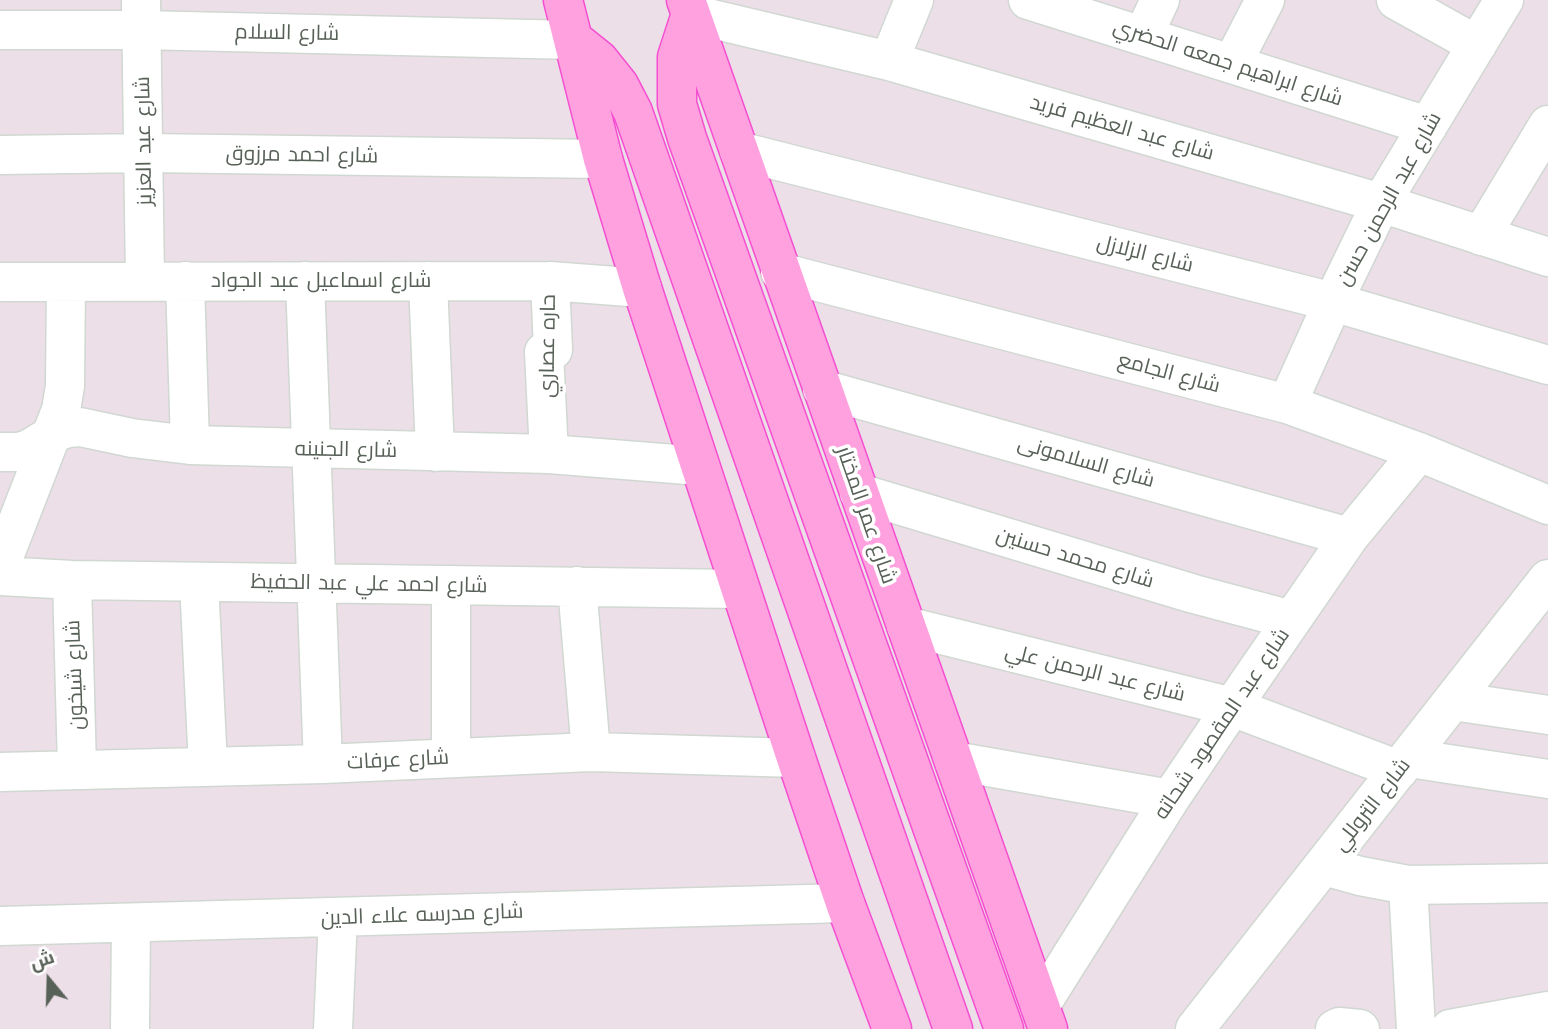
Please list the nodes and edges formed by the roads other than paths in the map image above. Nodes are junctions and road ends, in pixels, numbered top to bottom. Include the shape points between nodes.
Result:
1 (563, 0) edge
2 (914, 0) edge
3 (1160, 0) edge
4 (1265, 0) edge
5 (1396, 0) edge
6 (1504, 0) edge
7 (1035, 1) edge
8 (689, 7) edge
9 (141, 15) edge
10 (0, 30) edge
11 (1143, 36) junction
12 (574, 40) junction
13 (1477, 45) junction
14 (889, 61) junction
15 (1232, 64) junction
16 (1548, 125) edge
17 (1428, 126) junction
18 (739, 152) junction
19 (145, 153) junction
20 (0, 155) edge
21 (603, 159) junction
22 (1381, 203) junction
23 (1481, 236) junction
24 (1548, 257) edge
25 (780, 272) junction
26 (145, 281) junction
27 (305, 281) junction
28 (428, 281) junction
29 (550, 281) junction
30 (0, 282) edge
31 (66, 282) junction
32 (185, 282) junction
33 (642, 288) junction
34 (1333, 302) junction
35 (1548, 365) edge
36 (822, 389) junction
37 (1287, 404) junction
38 (53, 435) junction
39 (190, 445) junction
40 (311, 449) junction
41 (0, 452) edge
42 (435, 452) junction
43 (1419, 452) junction
44 (549, 454) junction
45 (700, 466) junction
46 (859, 493) junction
47 (1548, 505) edge
48 (1349, 537) junction
49 (0, 567) edge
50 (0, 576) edge
51 (1548, 579) edge
52 (72, 580) junction
53 (199, 582) junction
54 (316, 583) junction
55 (451, 584) junction
56 (577, 586) junction
57 (739, 589) junction
58 (1292, 620) junction
59 (906, 626) junction
60 (1453, 701) junction
61 (1232, 707) junction
62 (1548, 715) edge
63 (591, 752) junction
64 (451, 757) junction
65 (796, 758) junction
66 (954, 761) junction
67 (323, 764) junction
68 (1404, 764) junction
69 (208, 766) junction
70 (77, 769) junction
71 (0, 772) edge
72 (1548, 779) edge
73 (1170, 799) junction
74 (1324, 866) junction
75 (1548, 883) edge
76 (1408, 884) junction
77 (845, 903) junction
78 (338, 917) junction
79 (131, 923) junction
80 (0, 926) edge
81 (1548, 1011) edge
82 (1035, 1021) edge
83 (130, 1029) edge
84 (333, 1029) edge
85 (892, 1029) edge
86 (953, 1029) edge
87 (1004, 1029) edge
88 (1195, 1029) edge
89 (1335, 1029) edge
90 (1360, 1029) edge
91 (1416, 1029) edge
92 (1450, 1029) edge

1 - 12 main road
2 - 14 street
3 - 11 street
4 - 15 street
5 - 13 street
6 - 13 street, شارع عبد الرحمن حسن
7 - 11 street, شارع ابراهيم جمعه الحضري
8 - 14 street, شارع عبد العظيم فريد
8 - 18 main road, شارع عمر المختار
8 - 87 main road via 677,57 677,104 687,138
9 - 10 street, شارع السلام
9 - 12 street, شارع السلام
9 - 19 street, شارع عبد العزيز
11 - 15 street, شارع ابراهيم جمعه الحضري
12 - 21 main road
12 - 86 main road via 619,85 633,113
13 - 17 street, شارع عبد الرحمن حسن
14 - 22 street, شارع عبد العظيم فريد
15 - 17 street, شارع ابراهيم جمعه الحضري
16 - 23 street
17 - 22 street, شارع عبد الرحمن حسن
18 - 25 main road, شارع عمر المختار
18 - 34 street, شارع الزلازل
19 - 20 street, شارع احمد مرزوق
19 - 21 street, شارع احمد مرزوق
19 - 26 street, شارع عبد العزيز
21 - 33 main road
22 - 23 street, شارع عبد العظيم فريد
22 - 34 street, شارع عبد الرحمن حسن
23 - 24 street, شارع عبد العظيم فريد
25 - 36 main road, شارع عمر المختار
25 - 37 street, شارع الجامع
26 - 31 street, شارع اسماعيل عبد الجواد
26 - 32 street, شارع اسماعيل عبد الجواد
27 - 28 street, شارع اسماعيل عبد الجواد
27 - 32 street, شارع اسماعيل عبد الجواد
27 - 40 street
28 - 29 street, شارع اسماعيل عبد الجواد
28 - 42 street
29 - 33 street, شارع اسماعيل عبد الجواد
29 - 44 street, حاره عصاري via 553,350 544,352
30 - 31 street, شارع اسماعيل عبد الجواد
31 - 38 street via 65,386
32 - 39 street
33 - 45 main road
34 - 35 street, شارع الزلازل
34 - 37 street, شارع عبد الرحمن حسن
36 - 46 main road, شارع عمر المختار
36 - 48 street, شارع السلامونى
37 - 43 street, شارع الجامع
38 - 39 street, شارع الجنينه via 80,428
38 - 41 street, شارع الجنينه via 29,449
38 - 49 street
39 - 40 street, شارع الجنينه
40 - 42 street, شارع الجنينه
40 - 54 street
42 - 44 street, شارع الجنينه
43 - 47 street, شارع الجامع
43 - 48 street, شارع عبد المقصود شحاته
44 - 45 street, شارع الجنينه
45 - 57 main road
46 - 58 street, شارع محمد حسنين
46 - 59 main road, شارع عمر المختار
48 - 58 street, شارع عبد المقصود شحاته
50 - 52 street, شارع احمد علي عبد الحفيظ
51 - 60 street, شارع التروللي
52 - 53 street, شارع احمد علي عبد الحفيظ
52 - 70 street, شارع شيخون
53 - 54 street, شارع احمد علي عبد الحفيظ
53 - 69 street
54 - 55 street, شارع احمد علي عبد الحفيظ
54 - 67 street
55 - 56 street, شارع احمد علي عبد الحفيظ
55 - 64 street
56 - 57 street, شارع احمد علي عبد الحفيظ
56 - 63 street
57 - 65 main road
58 - 61 street, شارع عبد المقصود شحاته
59 - 61 street, شارع عبد الرحمن علي
59 - 66 main road, شارع عمر المختار
60 - 62 street
60 - 68 street, شارع التروللي
61 - 68 street, شارع عبد الرحمن علي
61 - 73 street, شارع عبد المقصود شحاته
63 - 64 street, شارع عرفات
63 - 65 street, شارع عرفات
64 - 67 street, شارع عرفات
65 - 77 main road
66 - 73 street
66 - 82 main road, شارع عمر المختار
67 - 69 street, شارع عرفات
68 - 72 street, شارع عبد الرحمن علي
68 - 74 street, شارع التروللي
69 - 70 street, شارع عرفات
70 - 71 street, شارع عرفات
73 - 82 street, شارع عبد المقصود شحاته
74 - 76 street
74 - 88 street, شارع التروللي
75 - 76 street
76 - 91 street
77 - 78 street, شارع مدرسه علاء الدين
77 - 85 main road
78 - 79 street, شارع مدرسه علاء الدين
78 - 84 street
79 - 80 street, شارع مدرسه علاء الدين
79 - 83 street
81 - 92 street
89 - 90 street

